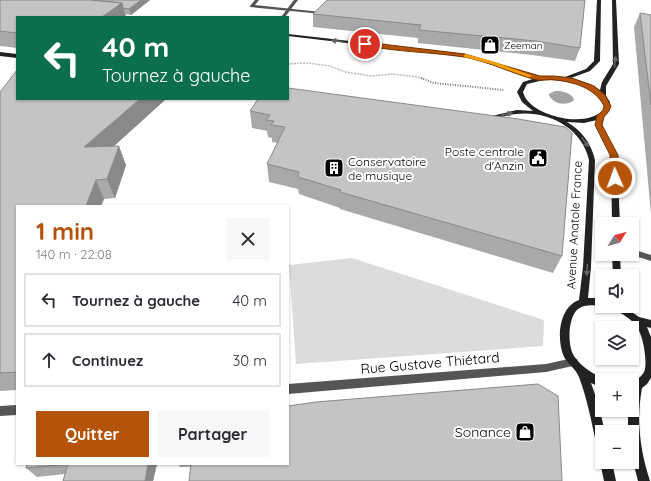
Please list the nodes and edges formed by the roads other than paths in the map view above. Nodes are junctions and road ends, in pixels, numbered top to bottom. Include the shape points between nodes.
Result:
1 (258, 0) edge
2 (296, 0) edge
3 (331, 0) edge
4 (599, 0) edge
5 (614, 0) edge
6 (289, 9) junction
7 (107, 15) edge
8 (118, 16) edge
9 (284, 16) edge
10 (289, 35) edge
11 (0, 54) edge
12 (16, 56) edge
13 (540, 78) junction
14 (564, 79) junction
15 (603, 96) junction
16 (541, 113) junction
17 (601, 116) junction
18 (481, 118) edge
19 (555, 118) junction
20 (616, 217) edge
21 (639, 254) edge
22 (651, 258) edge
23 (595, 301) edge
24 (583, 303) junction
25 (630, 313) edge
26 (636, 320) junction
27 (651, 324) edge
28 (573, 362) junction
29 (650, 369) edge
30 (581, 371) junction
31 (595, 379) edge
32 (639, 383) edge
33 (289, 389) edge
34 (16, 410) edge
35 (0, 411) edge
36 (633, 417) edge
37 (598, 425) edge
38 (607, 469) edge
39 (610, 481) edge
40 (644, 481) edge

1 - 6 street via 252,6
2 - 6 street
3 - 6 street via 322,13
4 - 14 main road via 596,64 584,72
15 -> 5 main road via 603,83 616,64
6 - 9 street
7 - 8 main road
13 -> 10 main road via 465,56
11 - 12 main road
13 - 14 main road
13 - 16 main road via 525,83 520,92 525,103
14 - 15 main road via 587,85
15 - 17 main road via 608,106
18 -> 16 main road via 517,112
16 - 19 main road
17 - 19 main road via 581,121
17 - 20 main road via 599,125 614,155
19 -> 24 main road, Avenue Anatole France via 581,136 590,148 592,160
21 - 22 street
23 - 24 main road, Avenue Anatole France
24 - 28 main road, Avenue Anatole France via 572,308 567,318 565,344
25 - 26 main road
26 - 27 main road
26 - 29 main road via 648,336
28 - 30 main road, Avenue Anatole France
28 - 33 street, Rue Gustave Thiétard via 546,368
29 - 32 main road via 644,380
30 - 31 main road, Avenue Anatole France
30 - 37 main road, Avenue Anatole France
34 - 35 street
36 - 40 main road via 634,435
38 - 39 main road

